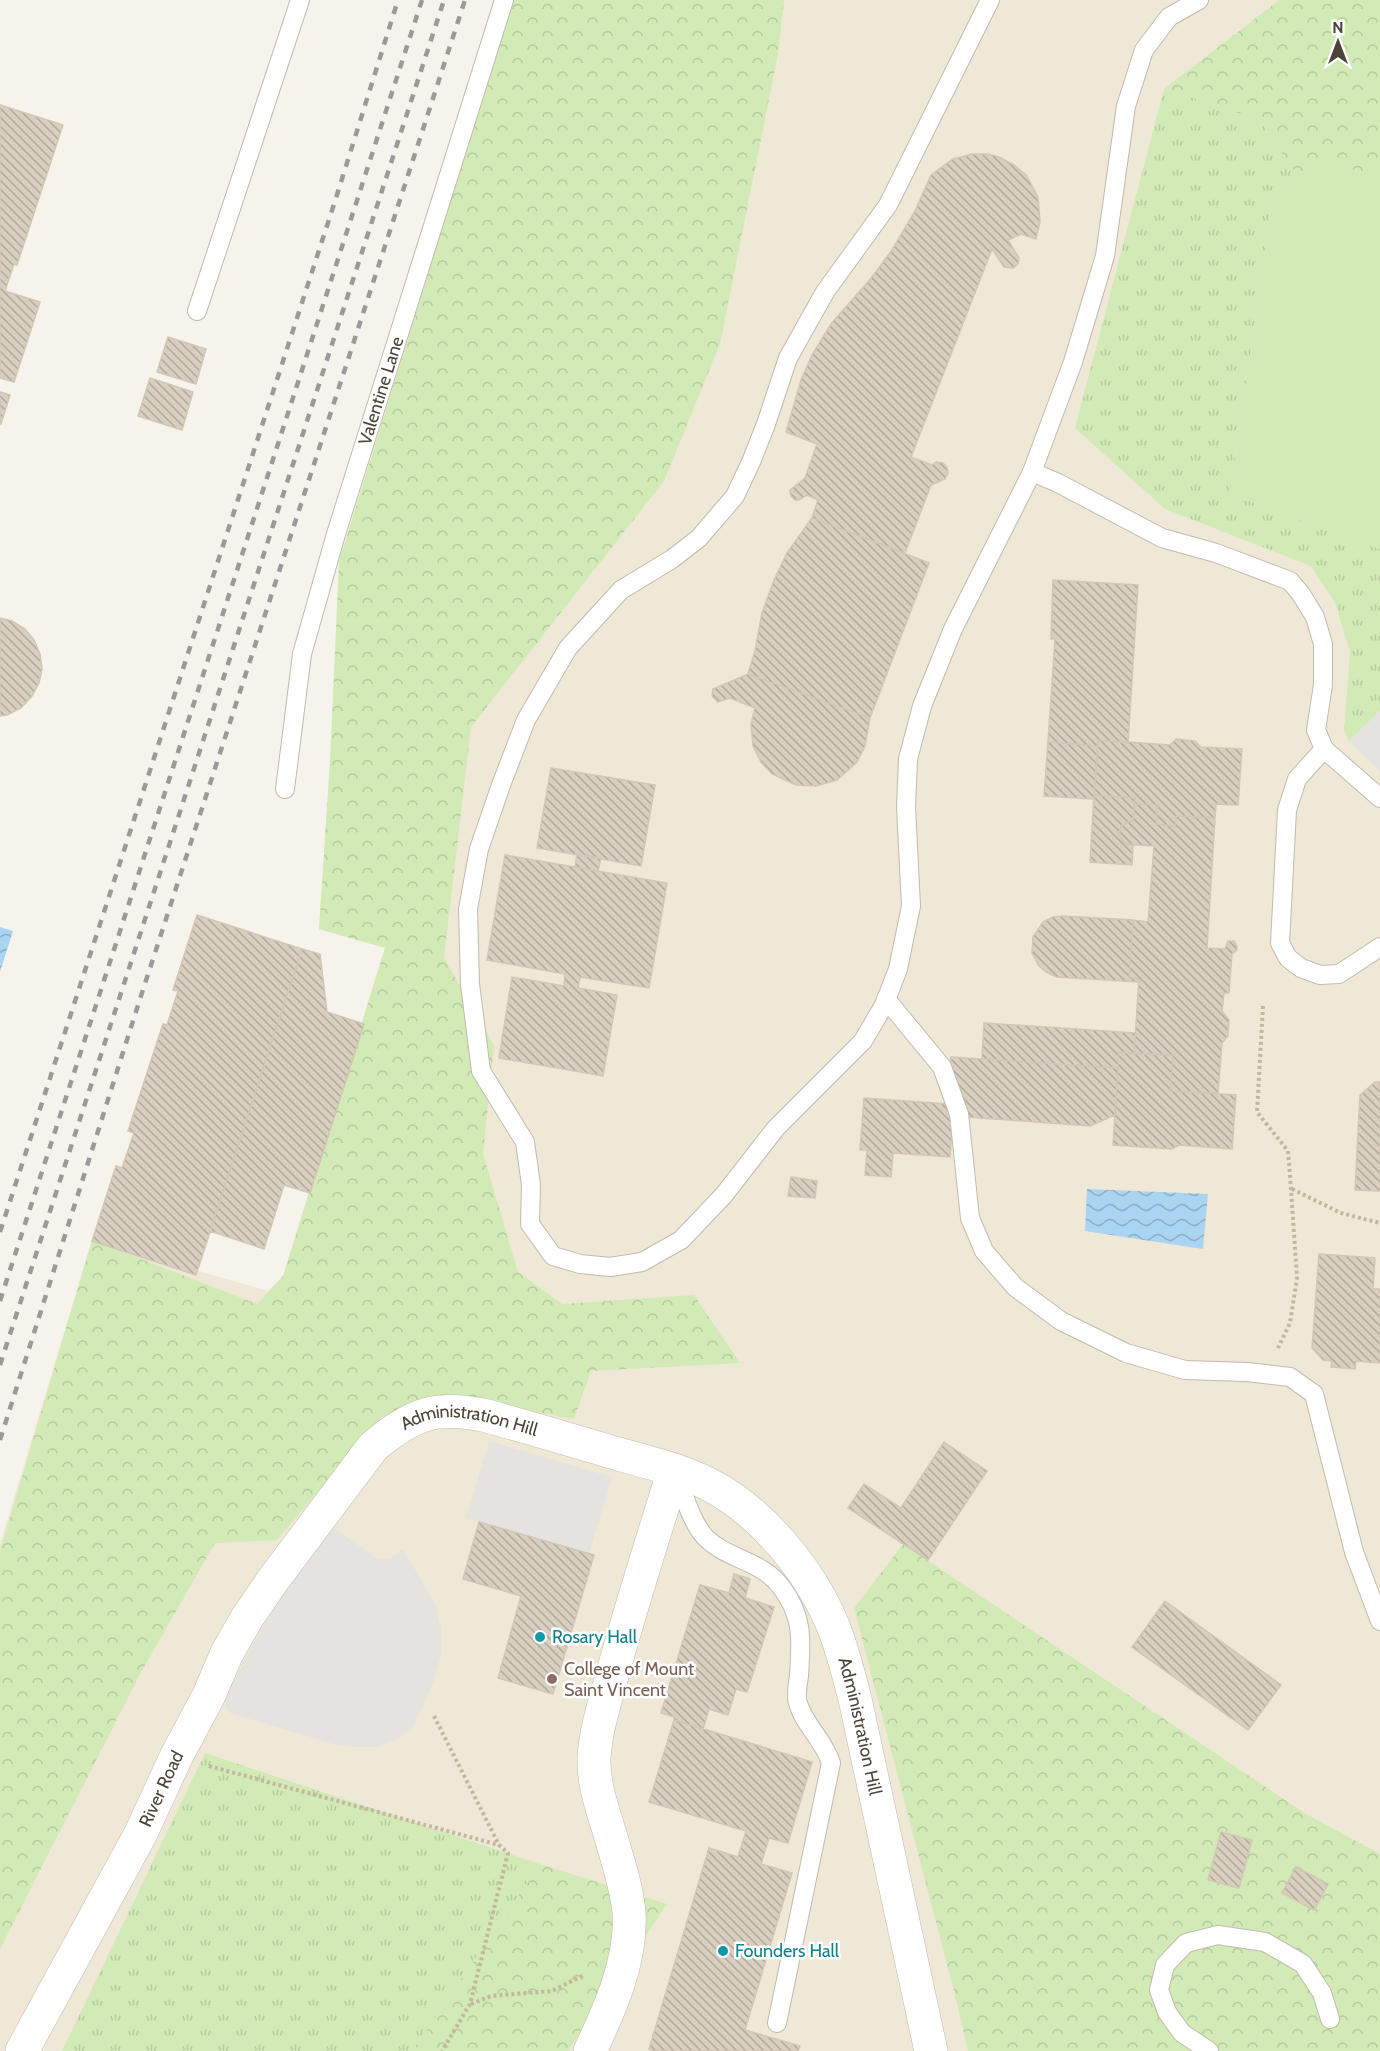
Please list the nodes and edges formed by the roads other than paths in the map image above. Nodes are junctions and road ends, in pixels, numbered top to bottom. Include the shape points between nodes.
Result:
1 (300, 0) edge
2 (504, 0) edge
3 (990, 0) edge
4 (1199, 0) edge
5 (1176, 5) edge
6 (196, 311) dead end
7 (1032, 472) junction
8 (1324, 749) junction
9 (285, 789) dead end
10 (1380, 798) edge
11 (1380, 947) edge
12 (886, 999) junction
13 (674, 1470) junction
14 (310, 1533) joint
15 (1380, 1621) edge
16 (1330, 2019) dead end
17 (777, 2023) dead end
18 (22, 2051) edge
19 (590, 2051) edge
20 (931, 2051) edge
21 (1209, 2051) edge

1 - 6 lane
2 - 9 lane, Valentine Lane via 302,654
3 - 12 lane via 888,205 825,292 789,358 735,496 699,538 621,590 568,648 526,720 479,849 468,909 470,984 481,1071 525,1142 531,1185 530,1224 553,1256 580,1263 610,1267 642,1262 681,1240 723,1196 776,1128 863,1041
4 - 5 lane
5 - 7 lane via 1144,50 1126,106 1105,256 1073,362
7 - 8 lane via 1162,538 1290,581 1315,617 1323,644 1323,686 1316,730
7 - 12 lane via 953,629 922,706 908,759 911,906 898,969
8 - 10 lane
8 - 11 lane via 1297,779 1287,810 1280,943 1288,958 1320,975 1339,974
12 - 15 lane via 942,1067 959,1114 970,1218 984,1251 1015,1287 1061,1321 1126,1353 1185,1370 1290,1377 1314,1394 1354,1552
13 - 14 street, Administration Hill via 487,1416 460,1410 435,1412 394,1429 374,1447
13 - 17 lane via 706,1539 766,1571 782,1588 802,1635 797,1700 831,1763
13 - 19 street via 596,1735 597,1788 626,1888 629,1914 626,1947 605,2019
13 - 20 street, Administration Hill via 734,1499 761,1521 812,1585 831,1620 855,1699
14 - 18 street, River Road via 273,1580 227,1653 140,1835
16 - 21 lane via 1322,1993 1304,1964 1266,1942 1218,1935 1186,1943 1165,1965 1159,1990 1167,2012 1182,2033

